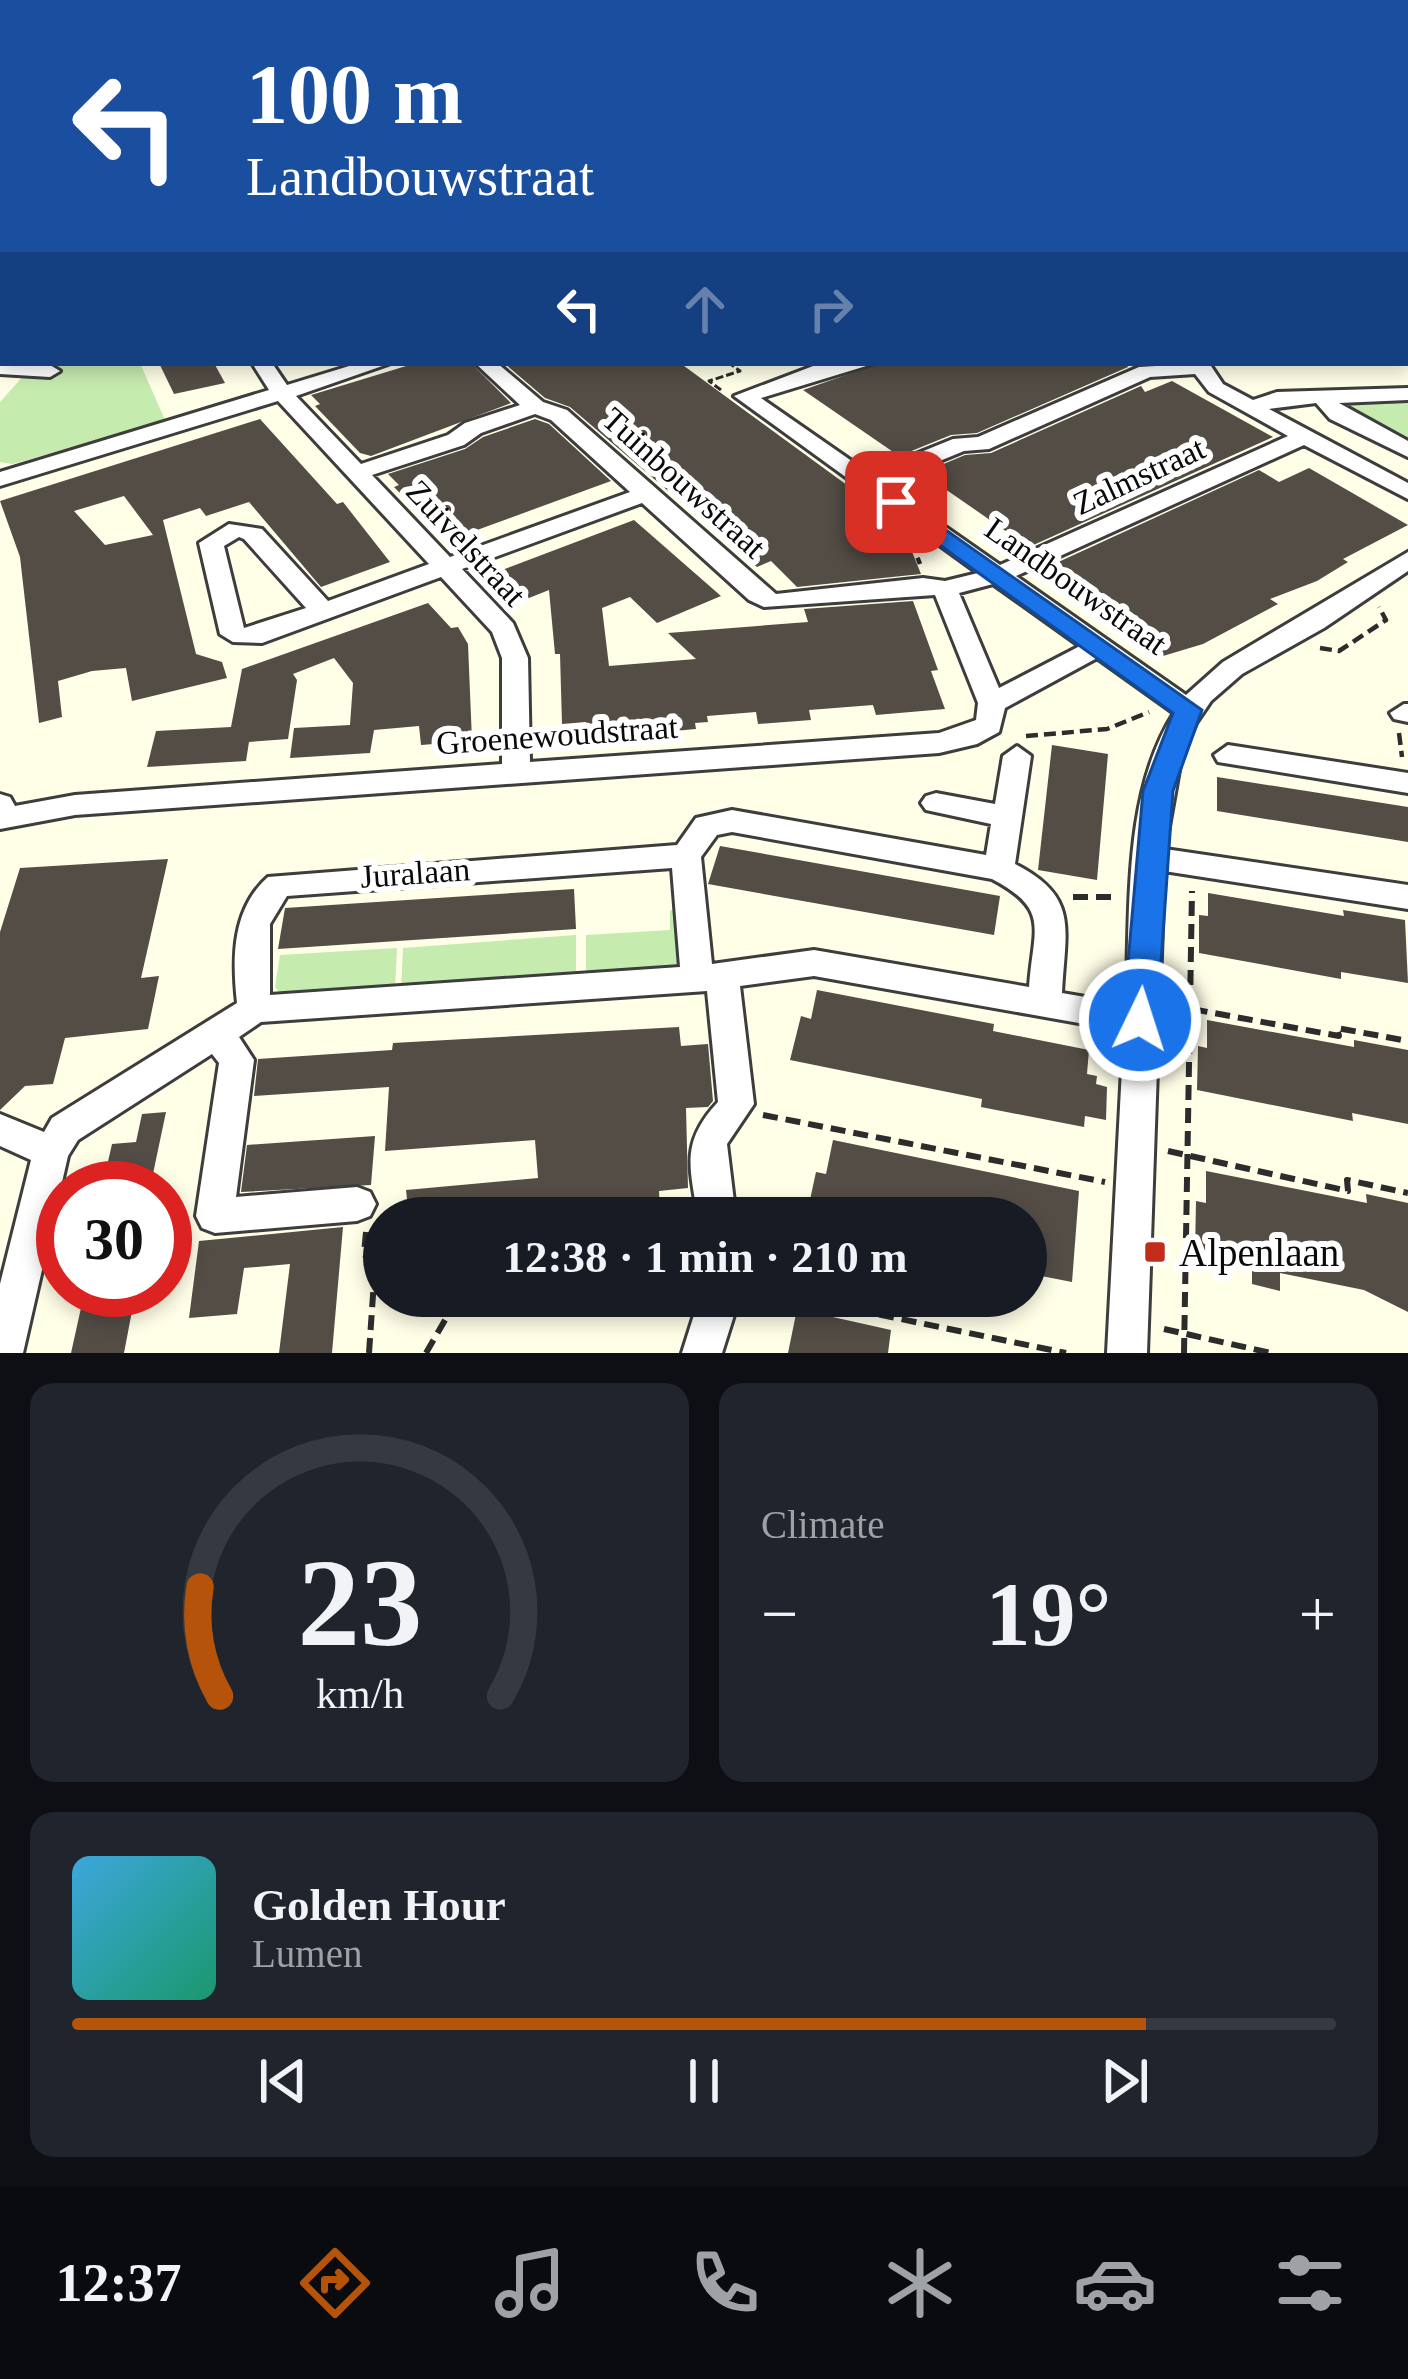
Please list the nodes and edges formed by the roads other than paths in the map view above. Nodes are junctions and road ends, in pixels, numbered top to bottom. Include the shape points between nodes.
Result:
1 (264, 366) edge
2 (371, 366) edge
3 (488, 366) edge
4 (839, 366) edge
5 (1190, 366) edge
6 (1200, 366) edge
7 (0, 368) edge
8 (50, 371) dead end
9 (281, 392) junction
10 (1408, 394) edge
11 (1320, 395) junction
12 (535, 407) junction
13 (1252, 408) junction
14 (1306, 436) junction
15 (1408, 450) edge
16 (355, 472) junction
17 (4, 475) edge
18 (868, 482) junction
19 (1405, 488) edge
20 (647, 494) junction
21 (1408, 559) edge
22 (445, 568) junction
23 (998, 575) junction
24 (937, 588) junction
25 (322, 611) junction
26 (1098, 646) junction
27 (992, 703) junction
28 (1186, 708) junction
29 (1020, 746) road end
30 (1228, 755) dead end
31 (516, 774) junction
32 (1407, 783) edge
33 (936, 803) dead end
34 (0, 804) edge
35 (1007, 817) junction
36 (1, 819) edge
37 (686, 856) junction
38 (1149, 858) junction
39 (999, 869) junction
40 (1408, 897) edge
41 (710, 977) junction
42 (1046, 1002) junction
43 (255, 1010) junction
44 (1140, 1010) junction
45 (216, 1033) junction
46 (0, 1129) edge
47 (51, 1152) junction
48 (714, 1197) edge
49 (357, 1204) road end
50 (713, 1317) edge
51 (1128, 1337) edge
52 (3, 1353) edge
53 (702, 1353) edge

1 - 9 street, Zuivelstraat
2 - 9 street
3 - 12 street, Tuinbouwstraat
4 - 18 street, Landbouwstraat via 745,396
5 - 18 street via 1146,371
6 - 13 street via 1216,388
7 - 8 street
9 - 16 street, Zuivelstraat
9 - 17 street
10 - 11 street
11 - 13 street
11 - 15 street via 1338,414
12 - 16 street
12 - 20 street, Tuinbouwstraat via 559,415
13 - 14 street
14 - 19 street
14 - 23 street, Zalmstraat
16 - 22 street, Zuivelstraat
18 - 23 street, Landbouwstraat
20 - 22 street
20 - 24 street, Tuinbouwstraat via 772,602
21 - 28 street via 1225,671
22 - 25 street
22 - 31 street, Zuivelstraat via 512,642
23 - 24 street, Tuinbouwstraat
23 - 26 street, Landbouwstraat
24 - 27 street
25 - 25 street via 246,530 212,543 233,634 253,637
26 - 27 street, Groenewoudstraat
26 - 28 street, Landbouwstraat
27 - 31 street, Groenewoudstraat via 988,725 939,743
28 - 38 street via 1158,791
29 - 35 street
30 - 32 street
31 - 36 street, Groenewoudstraat via 75,805
33 - 35 street
34 - 36 street, Groenewoudstraat
35 - 39 street
37 - 39 street via 707,826 732,821
37 - 41 street
37 - 43 street, Juralaan via 279,885 260,903 249,973
38 - 40 street
38 - 44 street
39 - 42 street via 1036,888 1050,914
41 - 42 street via 814,963
41 - 43 street
41 - 48 street via 734,1109 708,1147
42 - 44 street
43 - 45 street
44 - 51 street
45 - 47 street via 65,1130
45 - 49 street via 237,1060 215,1216
46 - 47 street
47 - 52 street
50 - 53 street

